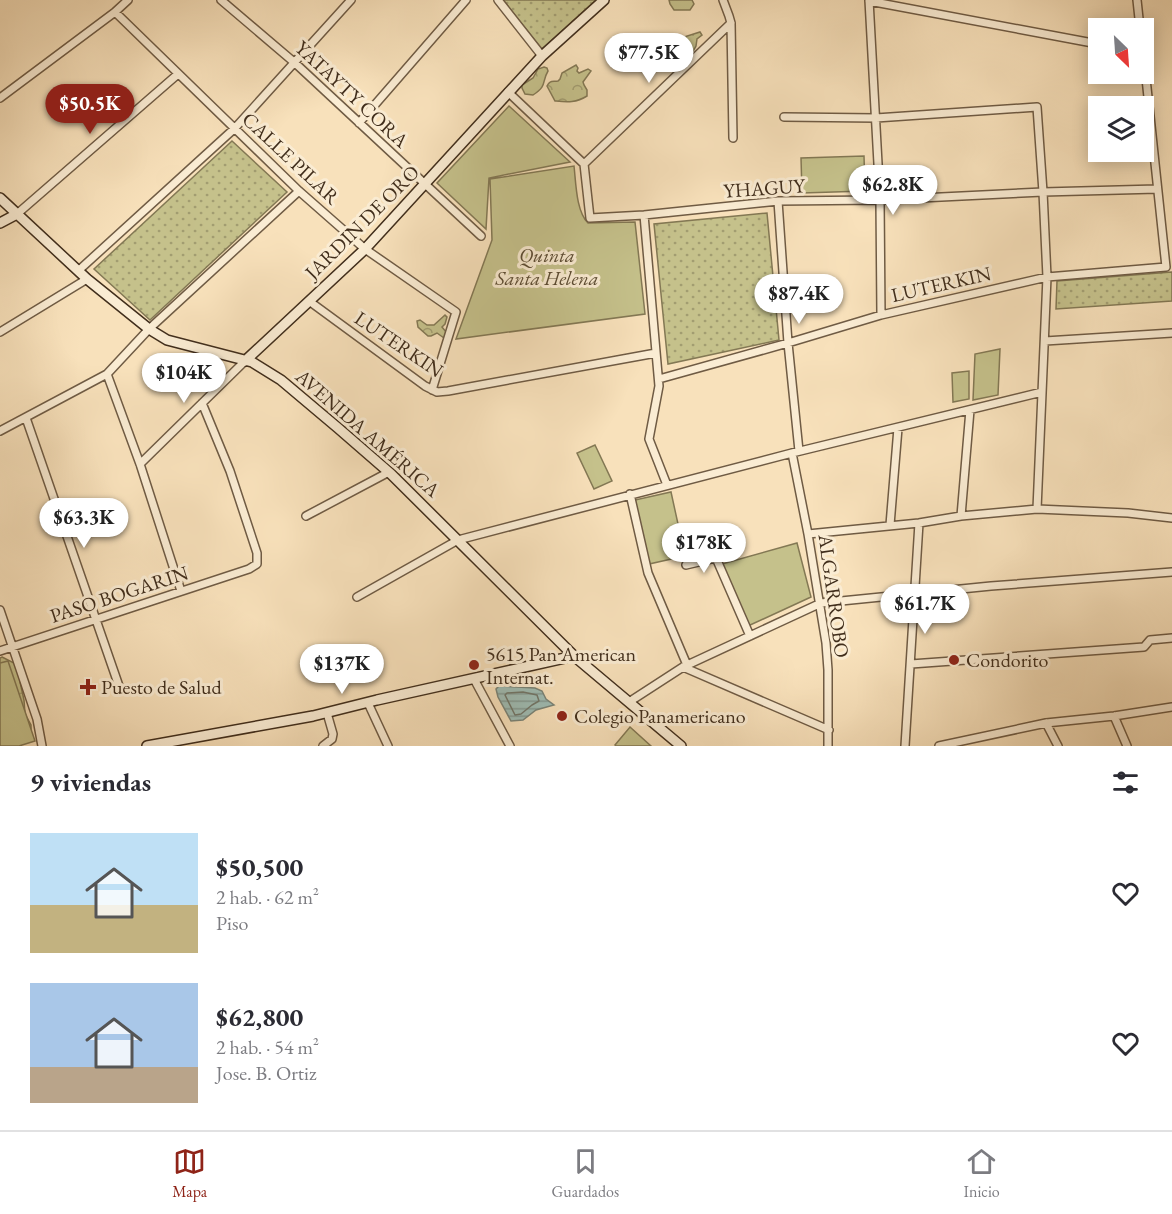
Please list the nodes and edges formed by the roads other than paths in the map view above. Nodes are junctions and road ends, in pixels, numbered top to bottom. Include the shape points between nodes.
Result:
1 (128, 0) edge
2 (221, 0) edge
3 (351, 0) edge
4 (466, 0) edge
5 (498, 0) edge
6 (604, 0) edge
7 (723, 0) edge
8 (869, 0) edge
9 (1137, 0) edge
10 (115, 12) junction
11 (1139, 18) edge
12 (731, 23) junction
13 (1088, 42) edge
14 (542, 56) junction
15 (296, 63) junction
16 (178, 74) junction
17 (1146, 84) edge
18 (508, 92) junction
19 (0, 98) edge
20 (784, 117) dead end
21 (876, 118) junction
22 (359, 123) junction
23 (235, 129) junction
24 (733, 138) dead end
25 (584, 164) junction
26 (425, 184) junction
27 (1157, 189) junction
28 (299, 191) junction
29 (1043, 192) junction
30 (0, 198) edge
31 (880, 200) junction
32 (778, 201) junction
33 (17, 214) junction
34 (644, 215) junction
35 (0, 223) edge
36 (481, 236) dead end
37 (365, 249) junction
38 (78, 271) junction
39 (1047, 277) junction
40 (87, 279) junction
41 (309, 301) junction
42 (881, 315) junction
43 (149, 329) junction
44 (0, 332) edge
45 (1172, 333) edge
46 (1045, 341) junction
47 (788, 343) junction
48 (656, 353) junction
49 (245, 361) junction
50 (107, 374) junction
51 (659, 379) junction
52 (432, 390) junction
53 (1042, 392) junction
54 (202, 403) junction
55 (970, 410) junction
56 (26, 418) junction
57 (898, 428) junction
58 (0, 431) edge
59 (796, 452) junction
60 (140, 464) junction
61 (389, 472) junction
62 (667, 485) junction
63 (630, 494) junction
64 (1037, 509) junction
65 (306, 516) dead end
66 (961, 516) junction
67 (1172, 518) edge
68 (919, 523) junction
69 (890, 525) junction
70 (808, 534) junction
71 (458, 540) junction
72 (686, 565) dead end
73 (1172, 572) edge
74 (181, 591) junction
75 (914, 594) junction
76 (357, 597) dead end
77 (820, 603) junction
78 (0, 610) edge
79 (96, 619) junction
80 (750, 636) junction
81 (1172, 638) edge
82 (12, 646) junction
83 (0, 651) edge
84 (574, 656) junction
85 (911, 664) junction
86 (685, 666) junction
87 (474, 679) junction
88 (120, 689) dead end
89 (629, 702) junction
90 (368, 703) junction
91 (1172, 707) edge
92 (327, 713) junction
93 (1114, 716) junction
94 (1046, 723) junction
95 (828, 730) junction
96 (42, 746) edge
97 (147, 746) edge
98 (323, 746) edge
99 (388, 746) edge
100 (510, 746) edge
101 (681, 746) edge
102 (828, 746) edge
103 (905, 746) edge
104 (939, 746) edge
105 (1058, 746) edge
106 (1127, 746) edge

1 - 10 street
2 - 15 street, YATAYTY CORA
3 - 15 street
4 - 22 street
5 - 14 street
6 - 14 street, JARDIN DE ORO
7 - 12 street
8 - 13 street
8 - 21 street
9 - 11 street
10 - 16 street, CALLE PILAR
10 - 19 street
12 - 24 street
12 - 25 street
14 - 18 street, JARDIN DE ORO
15 - 22 street, YATAYTY CORA
15 - 23 street
16 - 23 street, CALLE PILAR
16 - 33 street
17 - 27 street
18 - 25 street
18 - 26 street, JARDIN DE ORO
20 - 21 street
21 - 29 street via 1037,107
21 - 31 street
22 - 26 street, YATAYTY CORA
23 - 28 street, CALLE PILAR
23 - 38 street
25 - 34 street, YHAGUY via 590,218
26 - 36 street, YATAYTY CORA
26 - 37 street, JARDIN DE ORO
27 - 29 street, YHAGUY
27 - 39 street, LUTERKIN via 1166,267
28 - 37 street, CALLE PILAR
28 - 43 street
29 - 31 street, YHAGUY
29 - 39 street
30 - 33 street, AVENIDA AMÉRICA
31 - 32 street, YHAGUY
31 - 42 street
32 - 34 street, YHAGUY
32 - 47 street, ALGARROBO
33 - 35 street
33 - 38 street, AVENIDA AMÉRICA
34 - 48 street
37 - 41 street, JARDIN DE ORO
37 - 52 street, CALLE PILAR via 456,312
38 - 40 street, AVENIDA AMÉRICA
39 - 42 street, LUTERKIN
39 - 46 street
40 - 43 street, AVENIDA AMÉRICA
40 - 44 street
41 - 49 street, JARDIN DE ORO
41 - 52 street, LUTERKIN
42 - 47 street, LUTERKIN
43 - 49 street, AVENIDA AMÉRICA via 167,340
43 - 50 street
45 - 46 street
46 - 53 street
47 - 51 street, LUTERKIN
47 - 59 street, ALGARROBO
48 - 51 street
48 - 52 street, LUTERKIN via 448,391
49 - 54 street, JARDIN DE ORO
49 - 61 street, AVENIDA AMÉRICA via 281,380
50 - 56 street
50 - 60 street
51 - 62 street via 649,439
53 - 55 street
53 - 64 street
54 - 60 street, JARDIN DE ORO
54 - 74 street, PASO BOGARIN via 230,471 257,553 256,564
55 - 57 street
55 - 66 street
56 - 58 street
56 - 79 street
57 - 59 street
57 - 69 street
59 - 62 street
59 - 70 street, ALGARROBO
60 - 74 street
61 - 65 street
61 - 71 street, AVENIDA AMÉRICA
62 - 63 street
63 - 71 street
63 - 86 street via 648,573
64 - 66 street
64 - 67 street
66 - 68 street
68 - 69 street
68 - 75 street
69 - 70 street
70 - 77 street, ALGARROBO
71 - 76 street
71 - 84 street, AVENIDA AMÉRICA
72 - 80 street via 716,558
73 - 75 street
74 - 79 street, PASO BOGARIN
75 - 77 street
75 - 85 street
77 - 80 street
77 - 95 street, ALGARROBO via 828,670
78 - 82 street
79 - 82 street, PASO BOGARIN
79 - 88 street
80 - 86 street
81 - 85 street via 1150,640 1144,647
82 - 83 street, PASO BOGARIN
82 - 96 street via 38,719
84 - 87 street
84 - 89 street, AVENIDA AMÉRICA
85 - 103 street
86 - 89 street
86 - 95 street
87 - 90 street
87 - 100 street
89 - 101 street, AVENIDA AMÉRICA
90 - 92 street
90 - 99 street
91 - 93 street
92 - 97 street
92 - 98 street via 333,734
93 - 94 street
93 - 106 street
94 - 104 street
94 - 105 street
95 - 102 street, ALGARROBO

